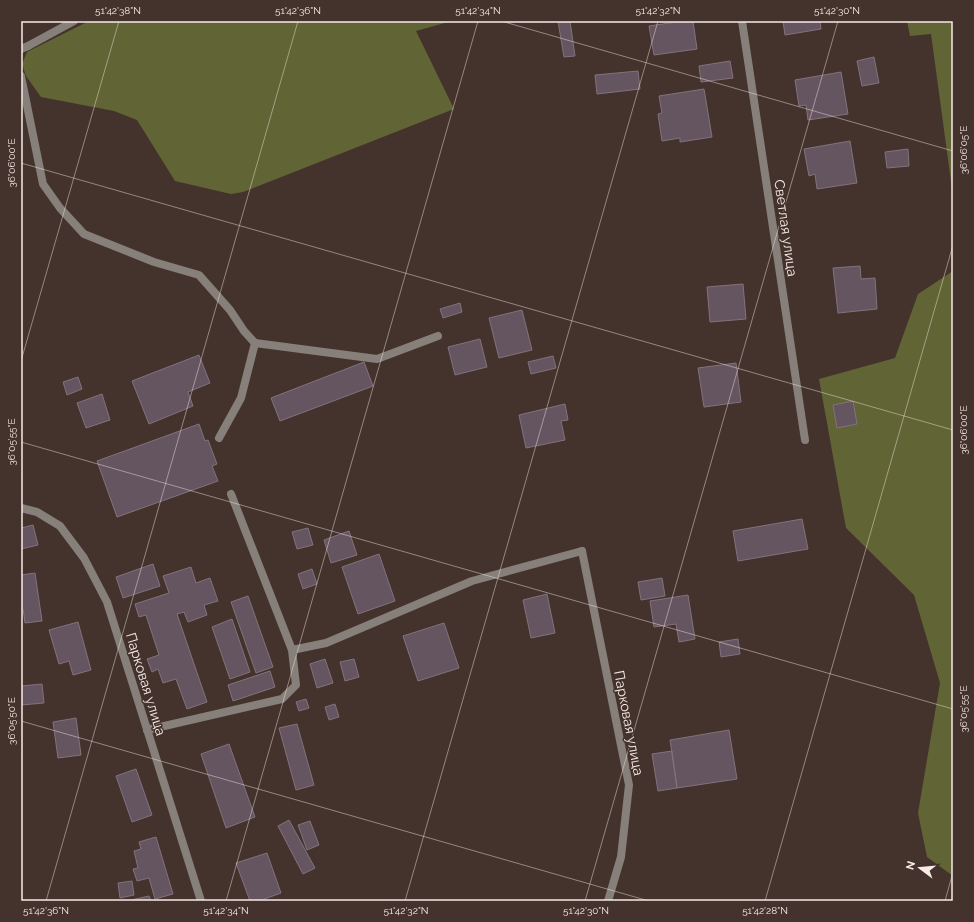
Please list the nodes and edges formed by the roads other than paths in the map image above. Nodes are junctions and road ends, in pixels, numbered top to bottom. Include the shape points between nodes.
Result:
1 (74, 21) edge
2 (742, 21) edge
3 (25, 48) edge
4 (21, 76) edge
5 (438, 336) dead end
6 (255, 343) junction
7 (219, 438) dead end
8 (805, 440) dead end
9 (231, 494) dead end
10 (21, 508) edge
11 (292, 650) junction
12 (147, 730) junction
13 (201, 901) edge
14 (608, 901) edge

1 - 3 street
2 - 8 street, Светлая улица
4 - 6 street via 43,184 60,208 84,234 154,262 199,275
5 - 6 street via 377,360
6 - 7 street via 241,398
9 - 11 street
10 - 12 street, Парковая улица via 37,512 60,526 84,558 107,602
11 - 12 street via 296,685 282,699
11 - 14 street, Парковая улица via 326,643 472,581 582,551 629,785 621,857
12 - 13 street, Парковая улица

